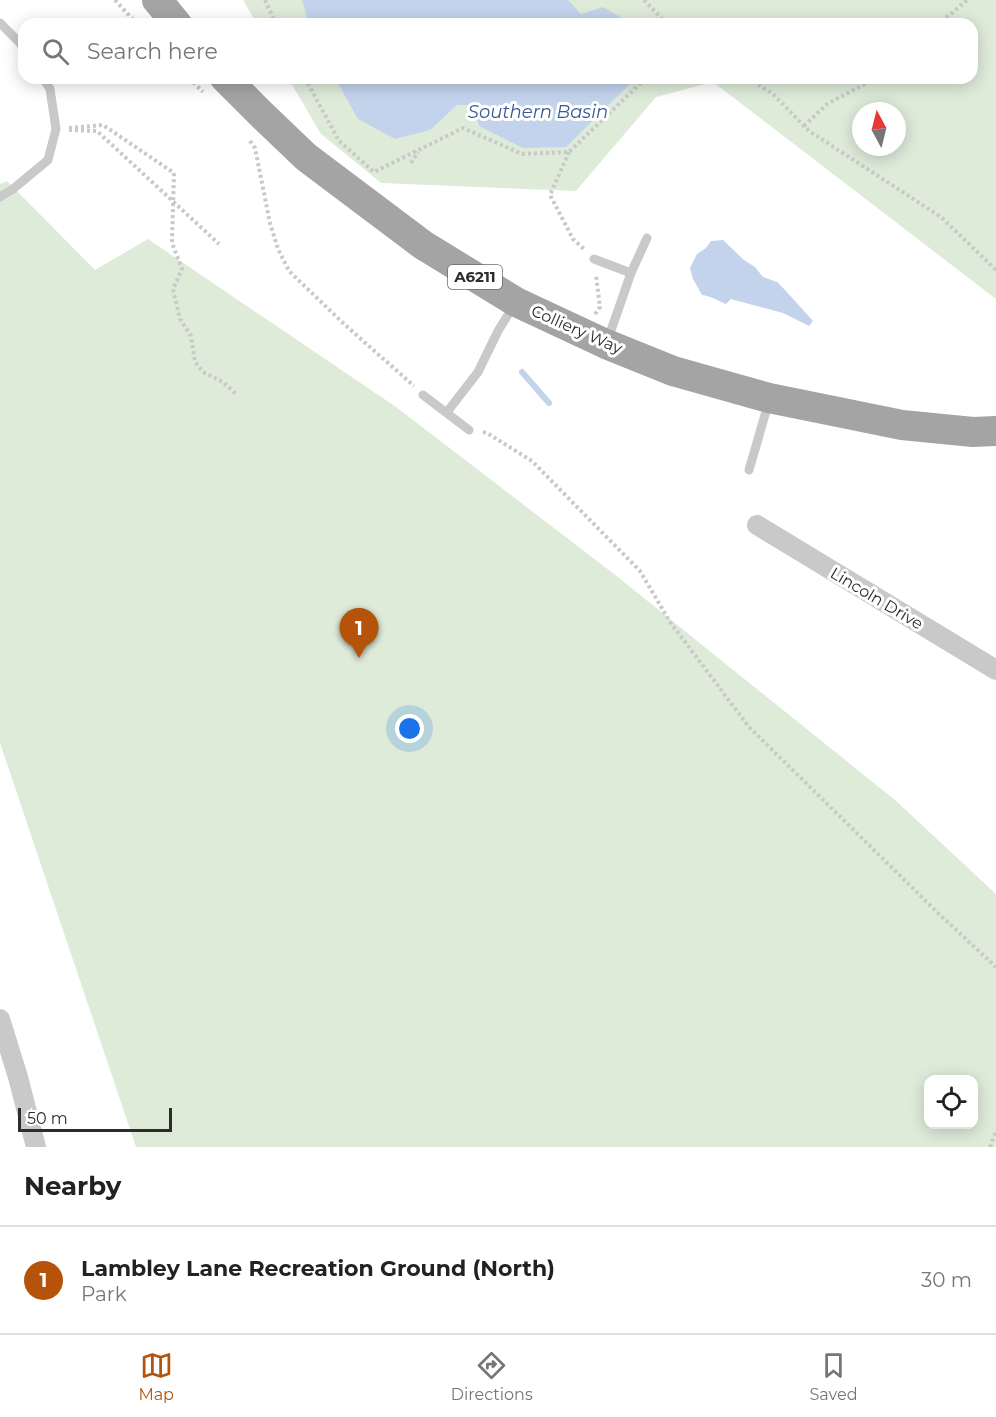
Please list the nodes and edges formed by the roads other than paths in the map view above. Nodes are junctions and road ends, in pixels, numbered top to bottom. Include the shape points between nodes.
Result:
1 (157, 0) edge
2 (172, 18) edge
3 (0, 23) edge
4 (18, 41) edge
5 (47, 84) edge
6 (217, 88) edge
7 (0, 197) edge
8 (647, 238) dead end
9 (594, 259) road end
10 (631, 273) junction
11 (516, 302) junction
12 (599, 332) junction
13 (423, 395) road end
14 (769, 398) junction
15 (447, 412) junction
16 (469, 430) dead end
17 (996, 431) edge
18 (749, 470) dead end
19 (758, 525) dead end
20 (996, 670) edge
21 (0, 1019) edge
22 (36, 1147) edge

1 - 2 main road
3 - 4 lane
5 - 7 lane via 56,129 48,160
6 - 11 main road, Colliery Way / A6211 via 258,112 306,157 423,245
8 - 10 lane
9 - 10 lane
10 - 12 lane via 611,327
11 - 12 main road, Colliery Way / A6211
11 - 15 lane via 478,372
12 - 14 main road, Colliery Way / A6211 via 673,370
13 - 15 lane
14 - 17 main road, Colliery Way / A6211 via 902,426
14 - 18 lane
15 - 16 lane
19 - 20 street, Lincoln Drive
21 - 22 street

